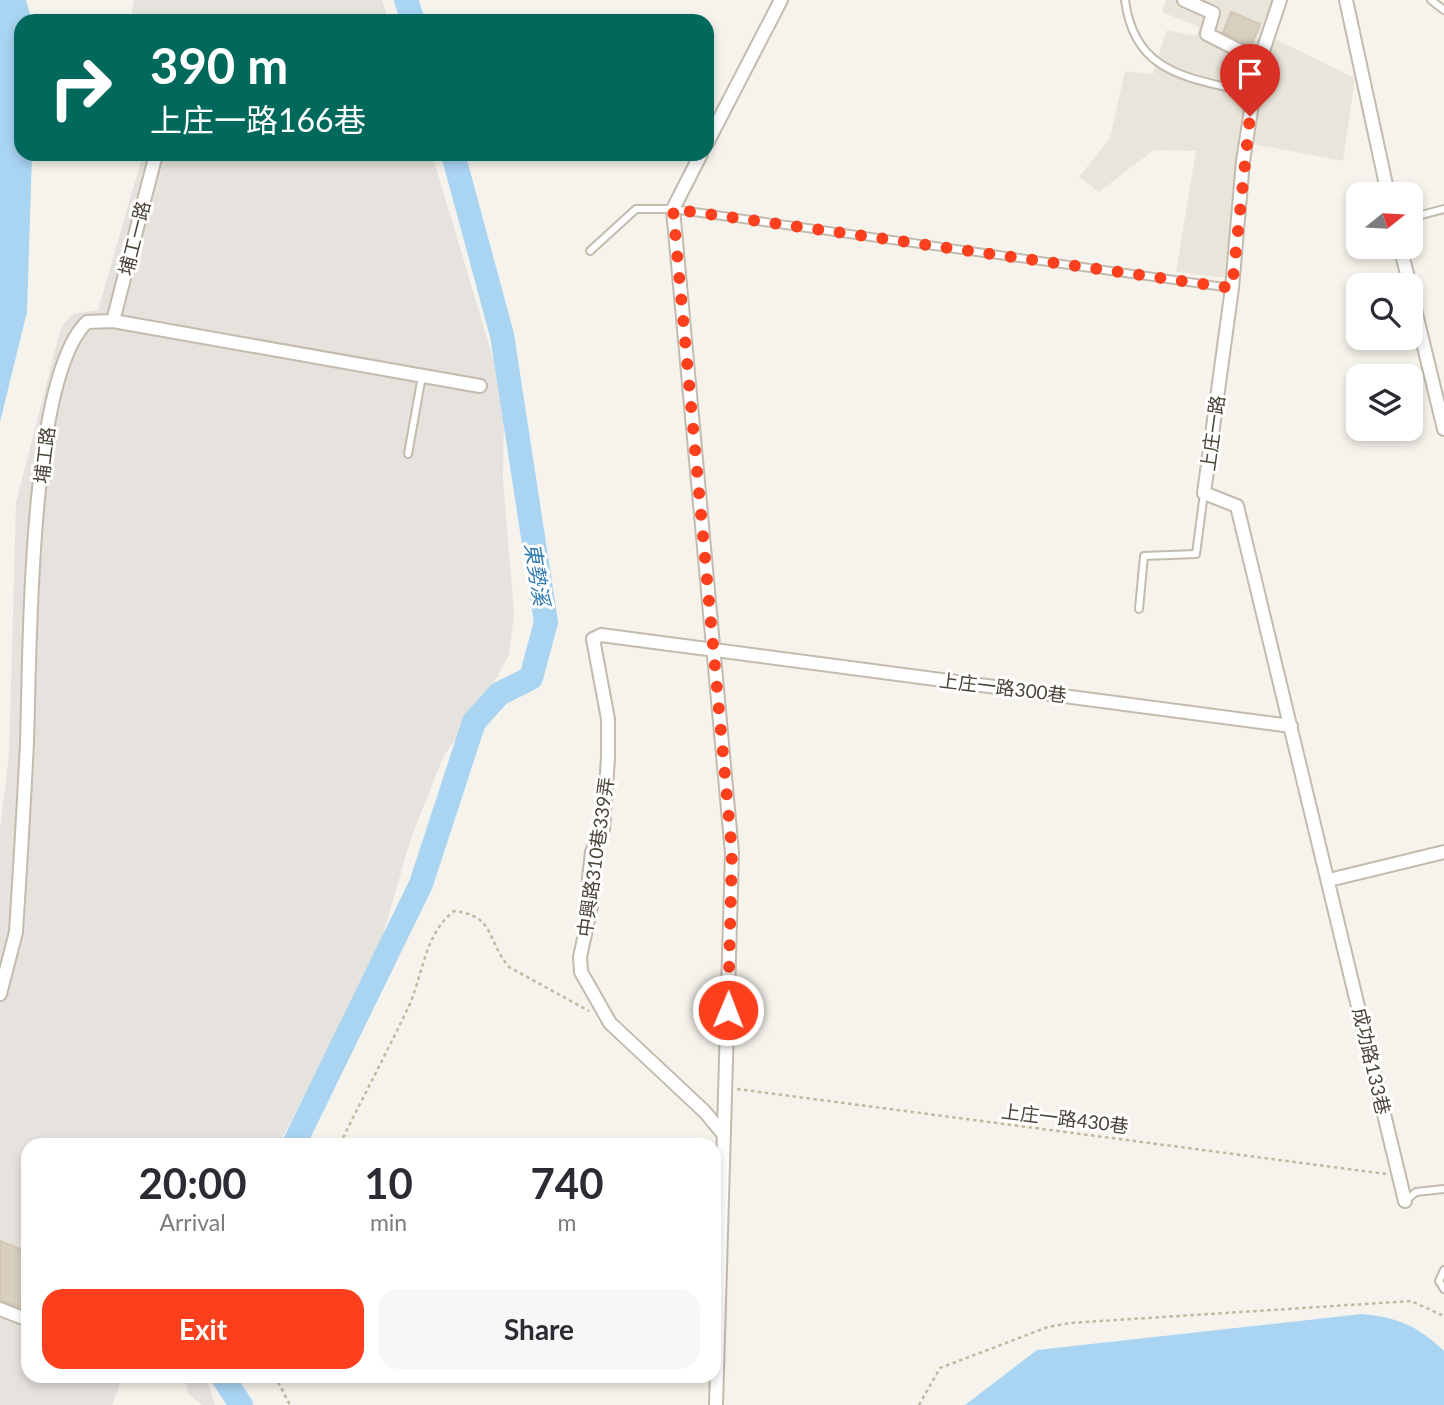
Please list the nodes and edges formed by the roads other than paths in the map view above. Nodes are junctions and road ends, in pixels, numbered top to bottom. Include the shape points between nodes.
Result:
1 (780, 0) edge
2 (1125, 0) edge
3 (1184, 0) edge
4 (1280, 0) edge
5 (1346, 0) edge
6 (1431, 0) edge
7 (1444, 10) edge
8 (1260, 61) junction
9 (1254, 94) junction
10 (714, 129) edge
11 (154, 161) edge
12 (697, 161) edge
13 (1385, 182) edge
14 (673, 209) junction
15 (1444, 209) edge
16 (1423, 215) edge
17 (590, 251) dead end
18 (1232, 288) junction
19 (113, 321) junction
20 (1423, 341) edge
21 (422, 376) junction
22 (480, 386) dead end
23 (1444, 429) edge
24 (408, 454) dead end
25 (1203, 493) junction
26 (1139, 609) dead end
27 (714, 651) junction
28 (1291, 726) junction
29 (1444, 852) edge
30 (1329, 880) junction
31 (0, 994) edge
32 (724, 1135) junction
33 (1444, 1189) edge
34 (1405, 1201) joint
35 (721, 1236) edge
36 (1444, 1270) edge
37 (1444, 1289) edge
38 (0, 1309) edge
39 (21, 1317) edge
40 (717, 1383) edge
41 (716, 1405) edge

1 - 10 street
2 - 9 lane via 1143,52 1172,72
3 - 8 street via 1213,13 1207,34
4 - 8 street, 上庄一路
5 - 13 street
6 - 7 lane
8 - 9 street, 上庄一路
9 - 18 street, 上庄一路
11 - 19 street, 埔工一路
12 - 14 street
14 - 17 lane via 636,209
14 - 18 lane
14 - 27 street
15 - 16 lane
18 - 25 street, 上庄一路
19 - 21 street, 埔工路
19 - 31 street, 埔工路 via 87,322 74,334 49,415 36,529 16,932
20 - 23 street
21 - 22 street, 埔工路
21 - 24 lane
25 - 26 lane via 1196,554 1144,556
25 - 28 street, 上庄一路 via 1237,506
27 - 28 street, 上庄一路300巷
27 - 32 street via 732,852
27 - 32 street, 中興路310巷339弄 via 601,635 593,639 608,719 608,758 603,830 592,852 591,906 580,957 581,972 610,1023
28 - 30 street, 上庄一路
29 - 30 street
30 - 34 street, 成功路133巷
32 - 35 street
33 - 34 lane, 成功路133巷 via 1416,1192
36 - 37 lane via 1438,1281
38 - 39 street
40 - 41 street

